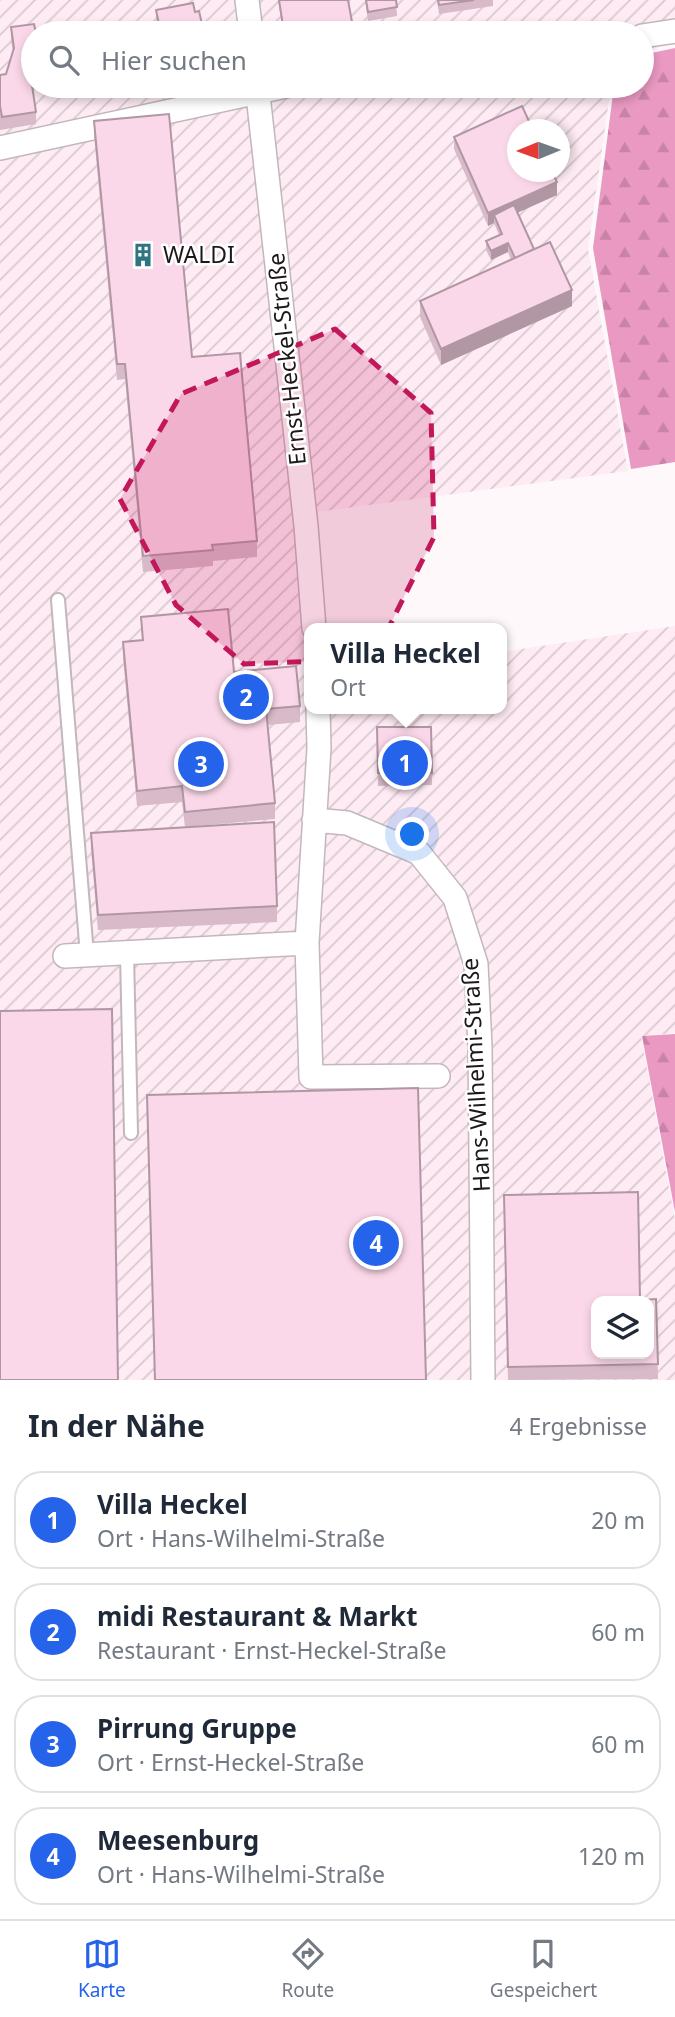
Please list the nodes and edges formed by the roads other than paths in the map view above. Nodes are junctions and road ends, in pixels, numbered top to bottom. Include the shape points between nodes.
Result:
1 (247, 0) edge
2 (250, 21) edge
3 (675, 31) edge
4 (654, 34) edge
5 (214, 98) edge
6 (258, 98) edge
7 (0, 148) edge
8 (58, 600) dead end
9 (314, 623) edge
10 (318, 714) edge
11 (314, 820) junction
12 (307, 943) junction
13 (127, 954) junction
14 (76, 955) joint
15 (438, 1076) dead end
16 (131, 1133) dead end
17 (483, 1380) edge

1 - 2 street
3 - 4 street
5 - 7 street
6 - 9 street, Ernst-Heckel-Straße
8 - 14 lane
10 - 11 street
11 - 12 street
11 - 17 street, Hans-Wilhelmi-Straße via 347,823 419,853 455,898 475,964
12 - 13 street
12 - 15 street via 311,1077
13 - 14 street
13 - 16 lane

